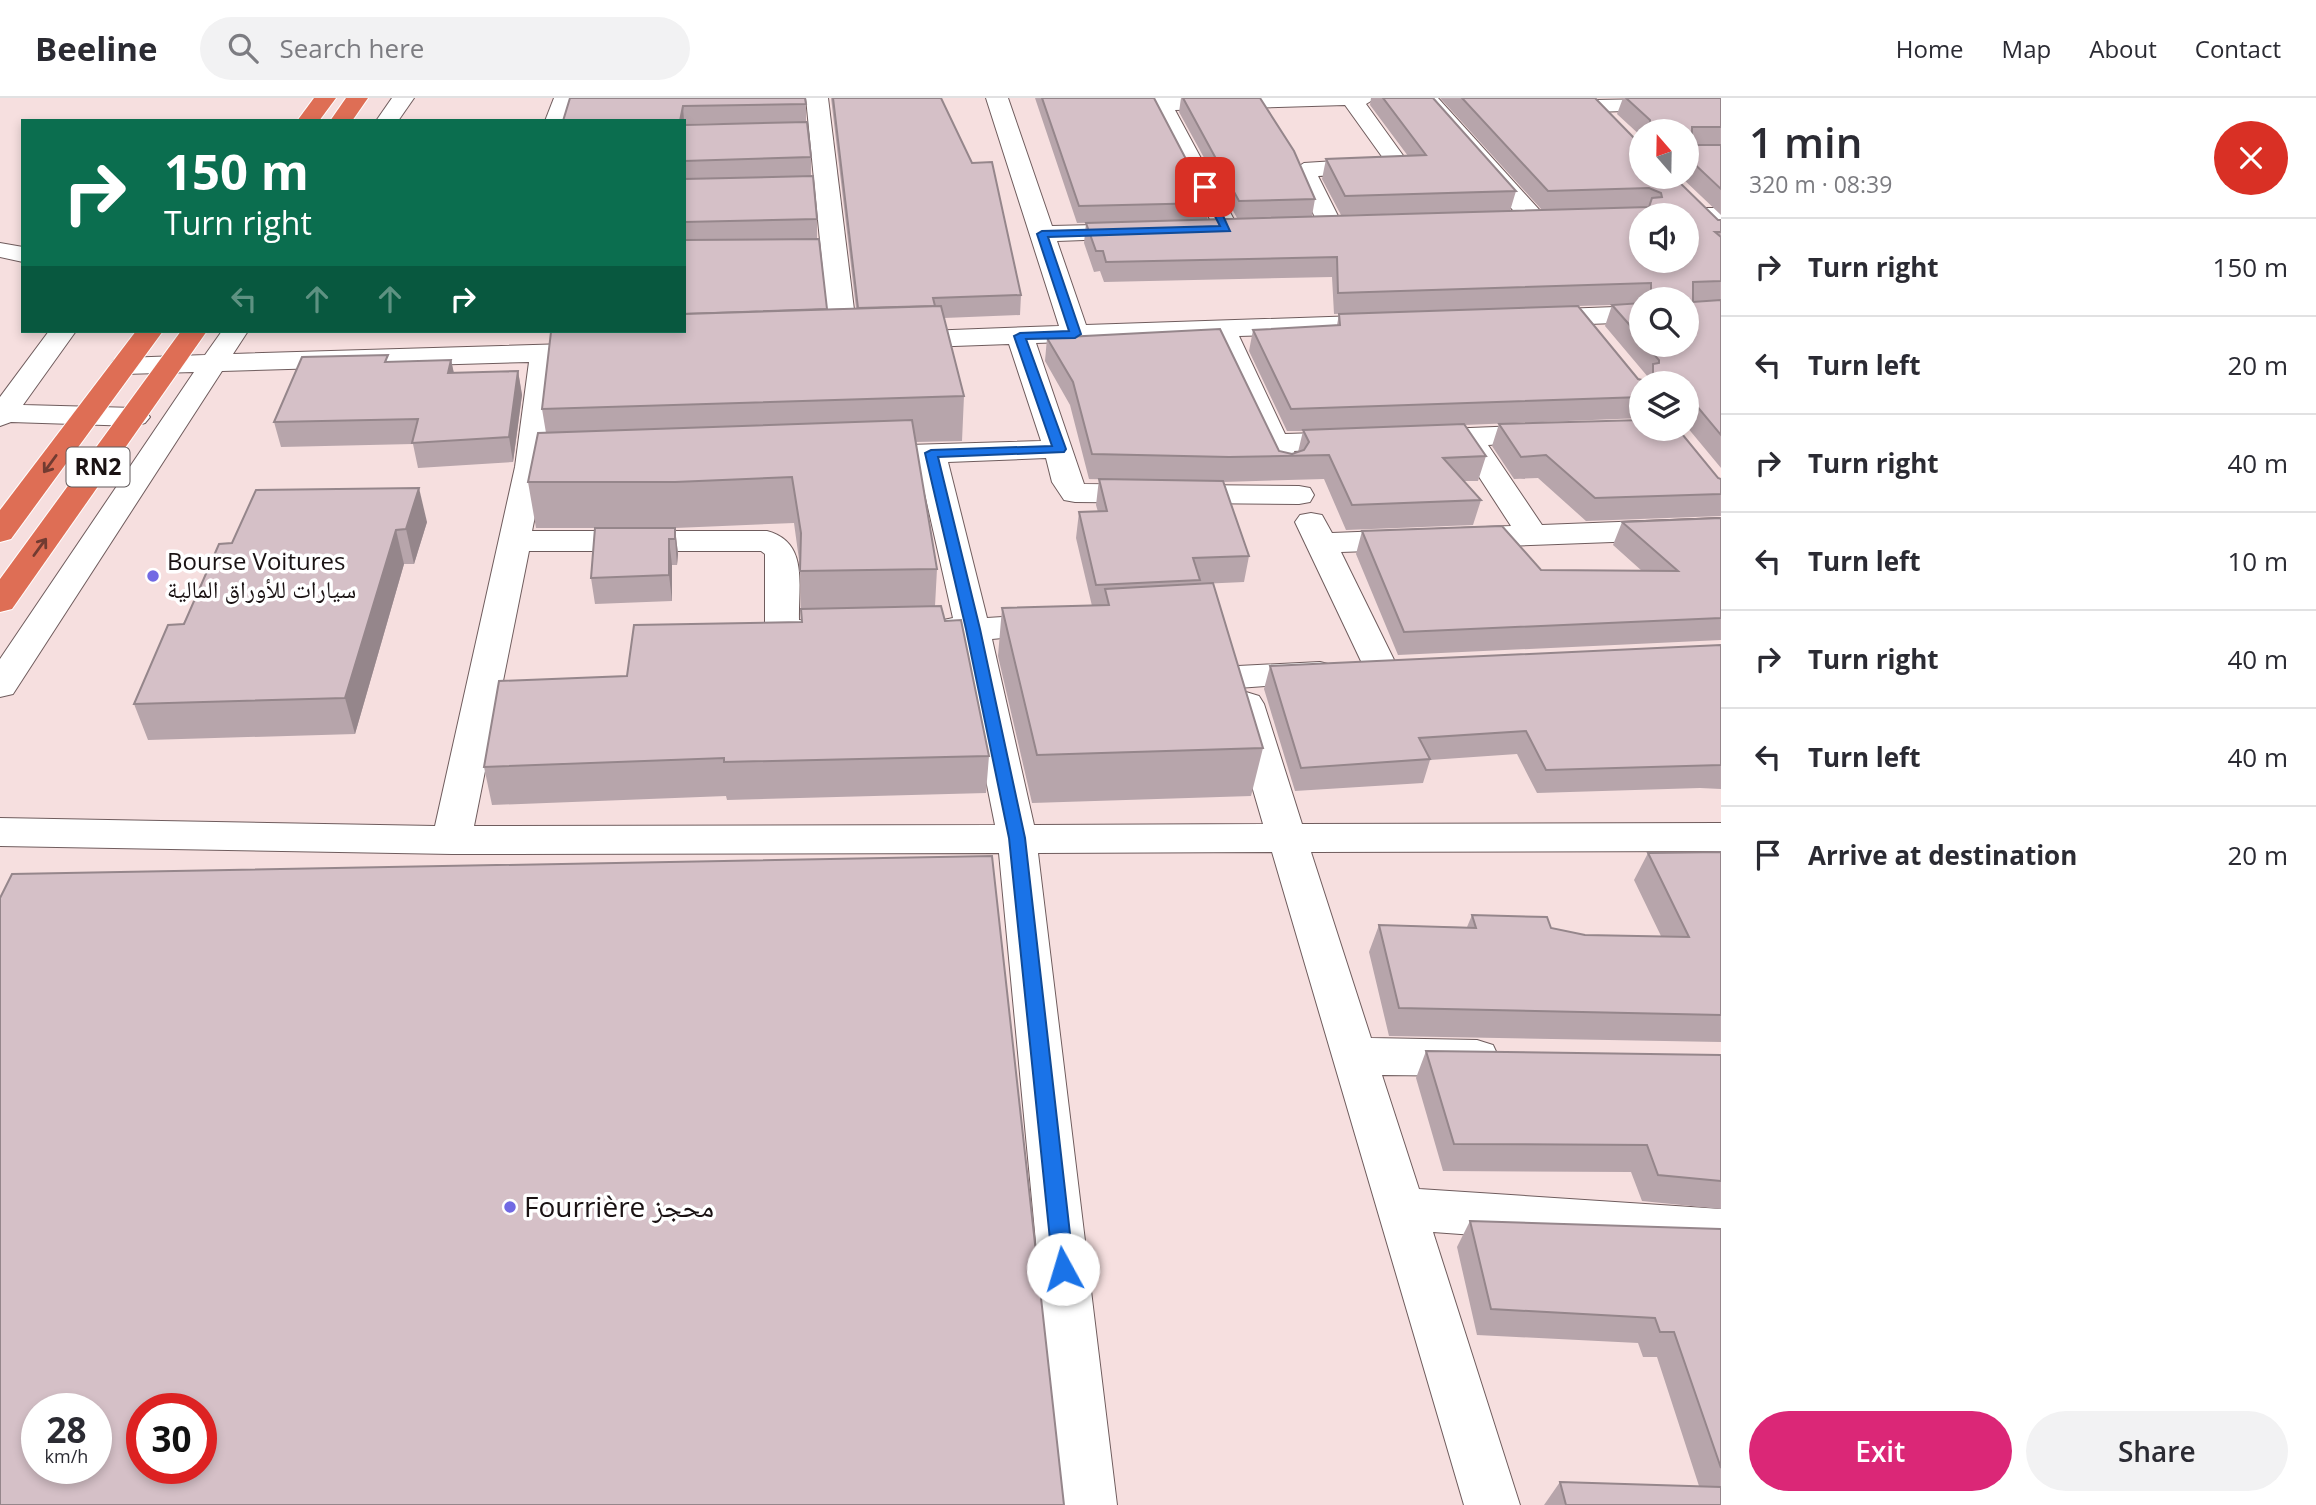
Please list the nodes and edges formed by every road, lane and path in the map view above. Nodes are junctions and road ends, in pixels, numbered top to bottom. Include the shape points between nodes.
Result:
1 (325, 98) edge
2 (357, 98) edge
3 (403, 98) edge
4 (565, 98) edge
5 (817, 98) edge
6 (997, 98) edge
7 (1365, 98) edge
8 (1426, 98) edge
9 (1288, 99) edge
10 (1351, 99) edge
11 (1160, 101) edge
12 (1589, 102) edge
13 (1721, 102) edge
14 (309, 119) edge
15 (342, 119) edge
16 (388, 119) edge
17 (557, 119) edge
18 (1612, 125) edge
19 (821, 131) junction
20 (793, 132) edge
21 (827, 186) junction
22 (801, 187) edge
23 (1699, 210) edge
24 (1562, 219) edge
25 (1508, 220) edge
26 (1535, 220) junction
27 (1358, 225) edge
28 (1305, 226) edge
29 (1331, 226) junction
30 (1253, 228) edge
31 (1227, 229) junction
32 (1200, 230) edge
33 (1161, 231) edge
34 (1721, 233) edge
35 (1042, 234) junction
36 (806, 248) edge
37 (833, 248) junction
38 (0, 250) edge
39 (21, 255) edge
40 (1629, 314) edge
41 (1579, 316) junction
42 (1510, 318) edge
43 (1414, 322) edge
44 (1222, 329) junction
45 (62, 333) edge
46 (149, 333) edge
47 (193, 333) edge
48 (234, 333) edge
49 (1075, 334) junction
50 (1020, 336) junction
51 (844, 342) junction
52 (473, 343) edge
53 (817, 343) edge
54 (1602, 345) edge
55 (626, 350) edge
56 (544, 353) junction
57 (211, 364) junction
58 (124, 366) junction
59 (169, 366) junction
60 (88, 413) junction
61 (1, 414) edge
62 (135, 417) junction
63 (1575, 433) edge
64 (1468, 438) junction
65 (1275, 443) junction
66 (1059, 449) junction
67 (931, 453) junction
68 (876, 455) edge
69 (1299, 495) junction
70 (1721, 528) edge
71 (0, 532) edge
72 (1532, 535) junction
73 (514, 541) junction
74 (1321, 544) junction
75 (0, 602) edge
76 (1083, 624) edge
77 (973, 629) junction
78 (918, 630) edge
79 (863, 631) edge
80 (1228, 640) edge
81 (1238, 677) junction
82 (0, 686) edge
83 (0, 832) edge
84 (1721, 837) edge
85 (1017, 838) junction
86 (1286, 838) junction
87 (452, 839) junction
88 (1354, 1056) junction
89 (1517, 1059) edge
90 (1403, 1209) junction
91 (1721, 1231) edge
92 (1089, 1505) edge
93 (1492, 1505) edge

1 - 14 highway
2 - 15 highway
3 - 16 street
4 - 17 street
5 - 19 street
6 - 35 street
7 - 10 street
8 - 26 street
9 - 10 street
9 - 11 street
10 - 29 street via 1395,160 1385,165 1304,170
11 - 31 street
12 - 13 street
12 - 18 street
19 - 20 street
19 - 21 street
21 - 22 street
21 - 37 street
23 - 34 street
24 - 26 street
25 - 26 street
27 - 29 street
28 - 29 street
30 - 31 street
31 - 32 street
33 - 35 street
35 - 49 street
36 - 37 street
37 - 51 street
38 - 39 street
40 - 41 street
41 - 42 street
41 - 54 street
43 - 44 street
44 - 49 street
44 - 65 street
45 - 61 street
46 - 58 highway, RN2
47 - 59 highway, RN2
48 - 57 street
49 - 50 street
50 - 51 street
50 - 66 street
51 - 53 street
52 - 56 street
52 - 57 street
55 - 56 street
56 - 73 street via 544,467
57 - 59 street
57 - 82 street
58 - 59 street
58 - 60 highway, RN2
59 - 62 highway, RN2
60 - 61 street
60 - 62 street
60 -> 71 highway, RN2
75 -> 62 highway, RN2
63 - 64 street
64 - 65 street
64 - 72 street
65 - 69 street
66 - 67 street
66 - 69 street via 1066,482 1075,493
67 - 68 street
67 - 77 street
69 - 74 street
70 - 72 street
72 - 74 street
73 - 79 street via 767,541 781,554 782,622 787,630
73 - 87 street
74 - 81 street via 1394,669
76 - 77 street
77 - 78 street
77 - 85 street
80 - 81 street
81 - 86 street
83 - 87 street
84 - 86 street
85 - 86 street
85 - 87 street
85 - 92 street
86 - 88 street
88 - 89 street
88 - 90 street
90 - 91 street
90 - 93 street

